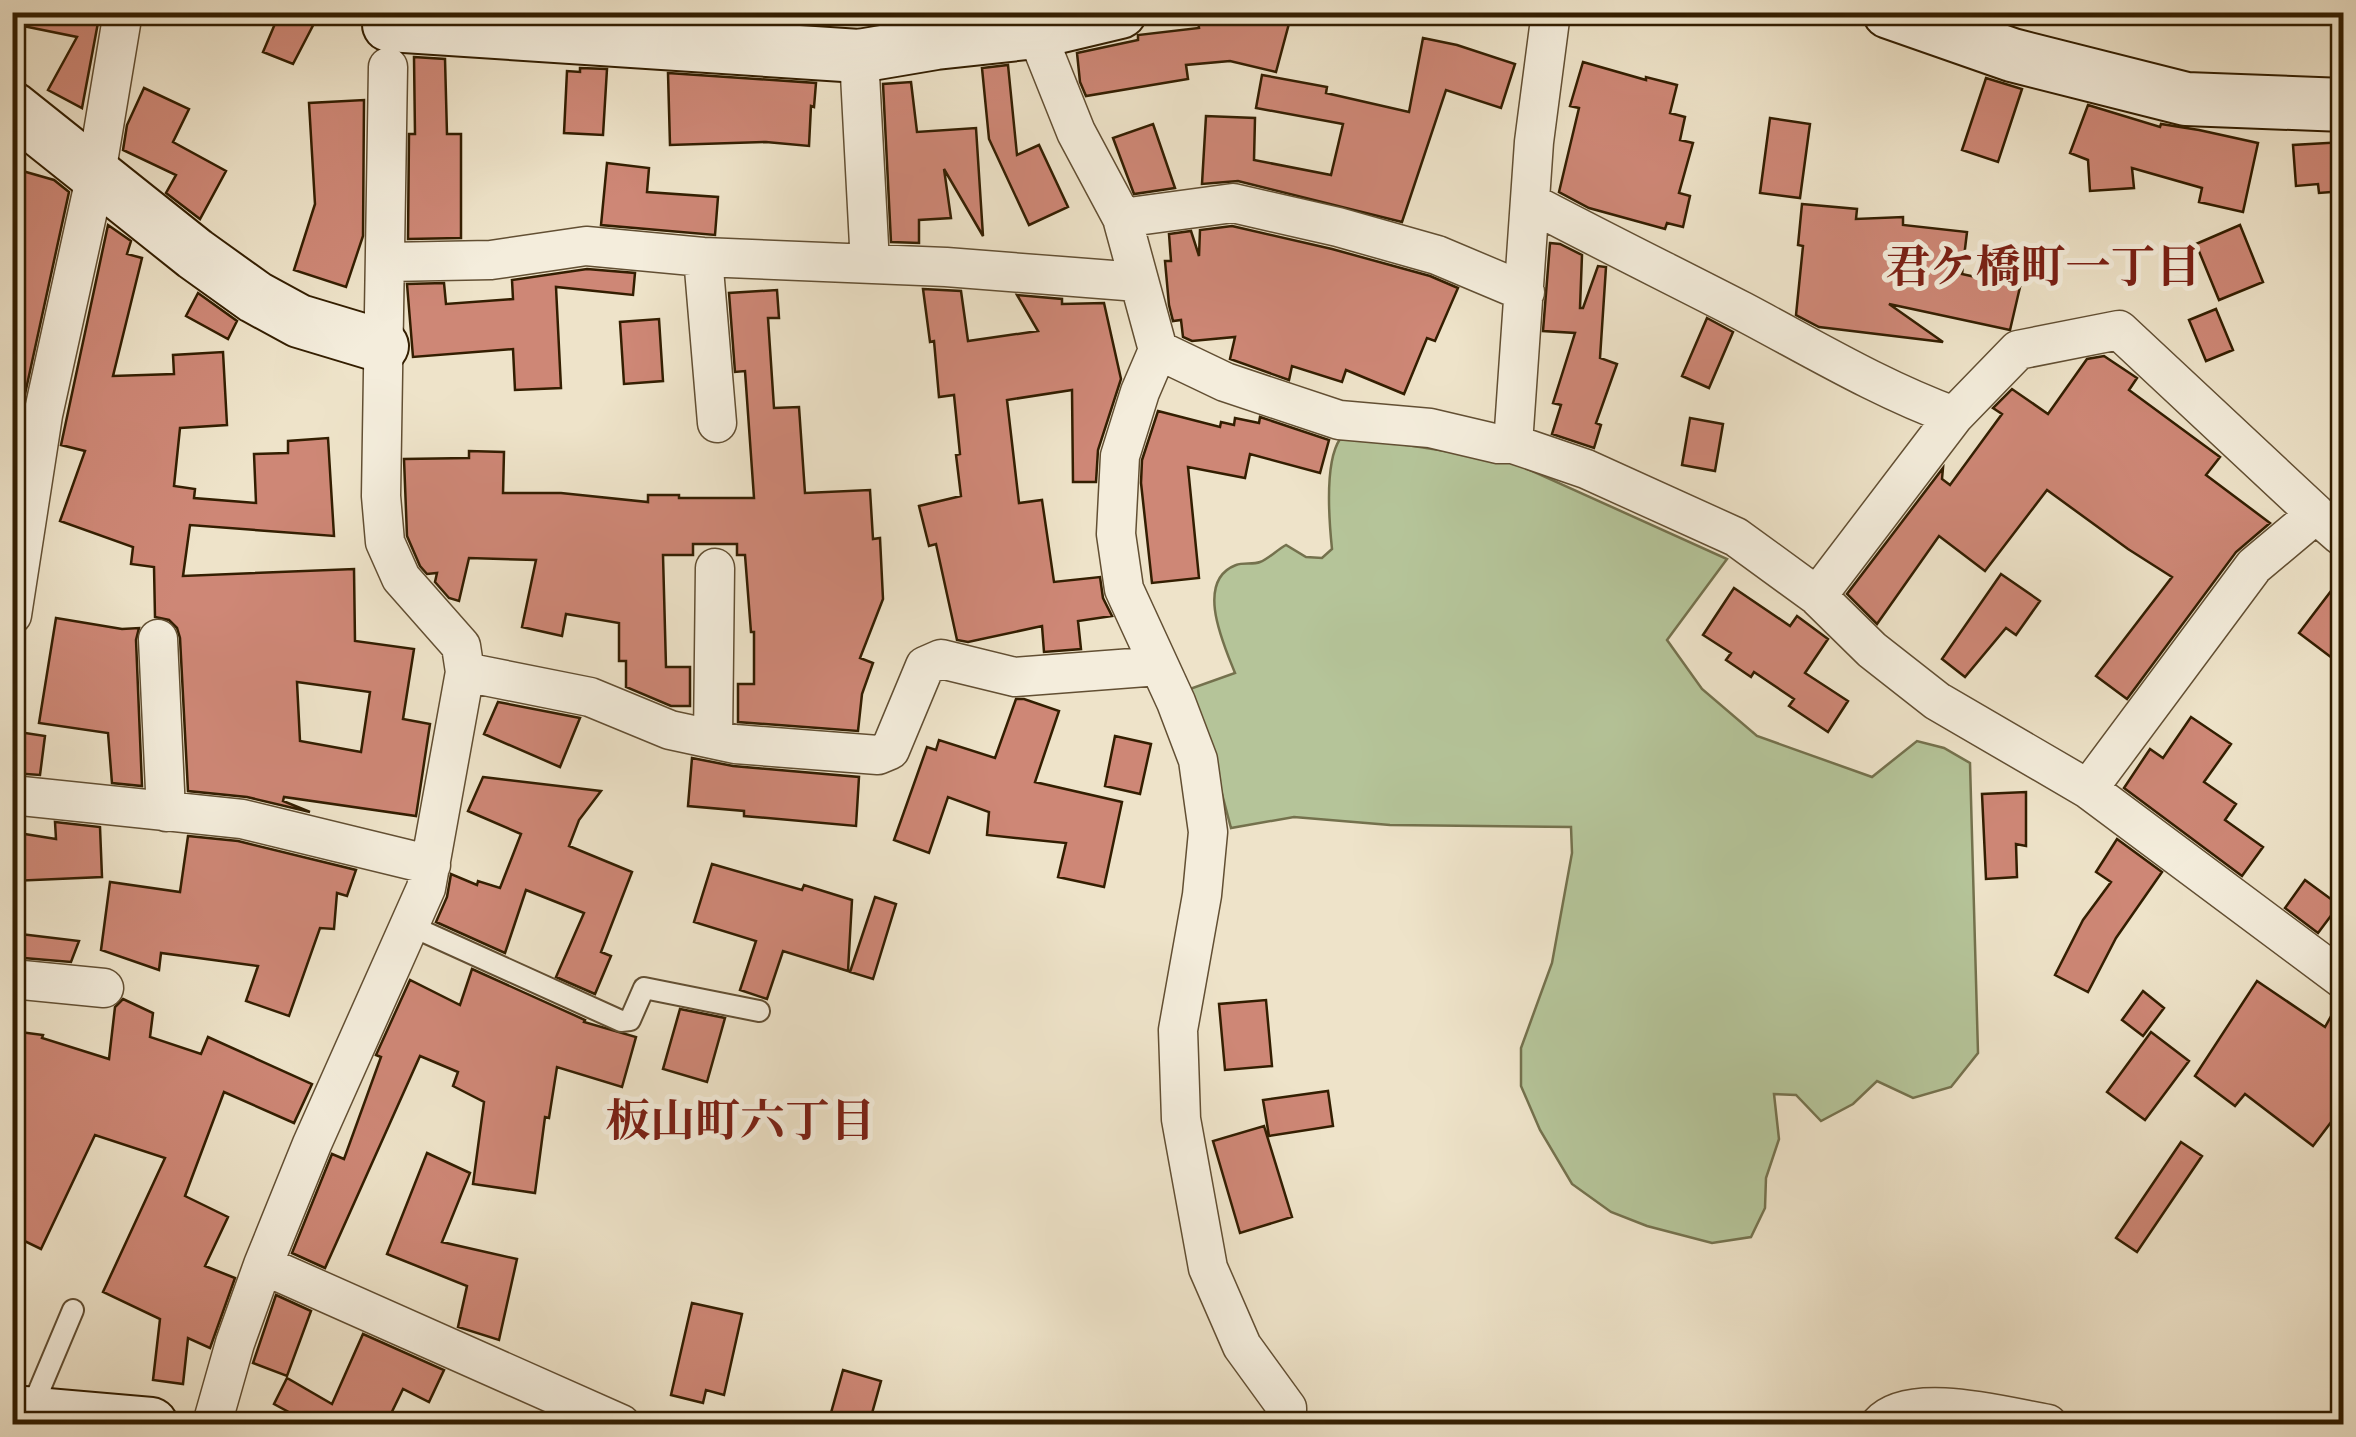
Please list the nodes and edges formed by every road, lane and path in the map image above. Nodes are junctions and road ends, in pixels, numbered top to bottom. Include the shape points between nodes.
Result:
1 (123, 12) edge
2 (1120, 12) edge
3 (1551, 12) edge
4 (1889, 12) edge
5 (940, 28) edge
6 (1036, 32) junction
7 (389, 35) edge
8 (859, 56) junction
9 (2344, 105) edge
10 (12, 108) edge
11 (96, 174) junction
12 (1530, 204) junction
13 (1122, 218) junction
14 (704, 257) junction
15 (387, 262) junction
16 (870, 264) junction
17 (1138, 282) junction
18 (1525, 292) junction
19 (382, 346) junction
20 (1158, 350) junction
21 (1954, 416) junction
22 (717, 423) dead end
23 (1514, 444) junction
24 (2330, 525) edge
25 (715, 568) dead end
26 (1816, 596) junction
27 (12, 615) edge
28 (158, 638) dead end
29 (1159, 666) junction
30 (465, 672) junction
31 (713, 740) junction
32 (2088, 789) junction
33 (12, 795) edge
34 (166, 812) junction
35 (431, 865) junction
36 (409, 925) junction
37 (12, 978) edge
38 (2344, 980) edge
39 (104, 988) dead end
40 (759, 1012) dead end
41 (262, 1265) junction
42 (74, 1310) dead end
43 (21, 1413) edge
44 (151, 1424) edge
45 (212, 1424) edge
46 (621, 1424) edge
47 (1287, 1424) edge
48 (1880, 1424) edge
49 (2048, 1424) edge

1 - 11 street
2 - 6 street
3 - 12 street
4 - 9 street via 2012,56 2186,99
5 - 6 street
5 - 8 street
6 - 13 street via 1076,132
7 - 8 street
7 - 15 street
8 - 16 street
10 - 11 street
11 - 19 street via 255,297 299,321
11 - 27 street via 43,415
12 - 18 street
12 - 21 street
13 - 17 street
13 - 18 street via 1233,204 1437,255
14 - 15 street via 586,246 491,260
14 - 16 street
14 - 22 street
15 - 19 street
16 - 17 street
17 - 20 street
18 - 23 street
19 - 30 street via 385,542 401,578 460,646
20 - 23 street via 1225,382 1339,420
20 - 29 street via 1120,456 1116,534 1124,589
21 - 24 street via 2018,350 2119,330
21 - 26 street
23 - 26 street via 1736,537
24 - 32 street via 2254,566
25 - 31 street
26 - 32 street via 1936,701
28 - 34 street
29 - 31 street via 1016,677 941,659 925,666 890,750 878,755
29 - 47 street via 1198,760 1208,832 1178,1030 1180,1119 1208,1268 1242,1346 1287,1408
30 - 31 street via 590,697
30 - 35 street
32 - 38 street
33 - 34 street
34 - 35 street via 242,819
35 - 36 street
36 - 40 lane via 621,1021 630,1020 644,988
36 - 41 street
37 - 39 street
41 - 45 street
41 - 46 street
42 - 43 lane
43 - 44 street
48 - 49 street via 1900,1410 1952,1408

